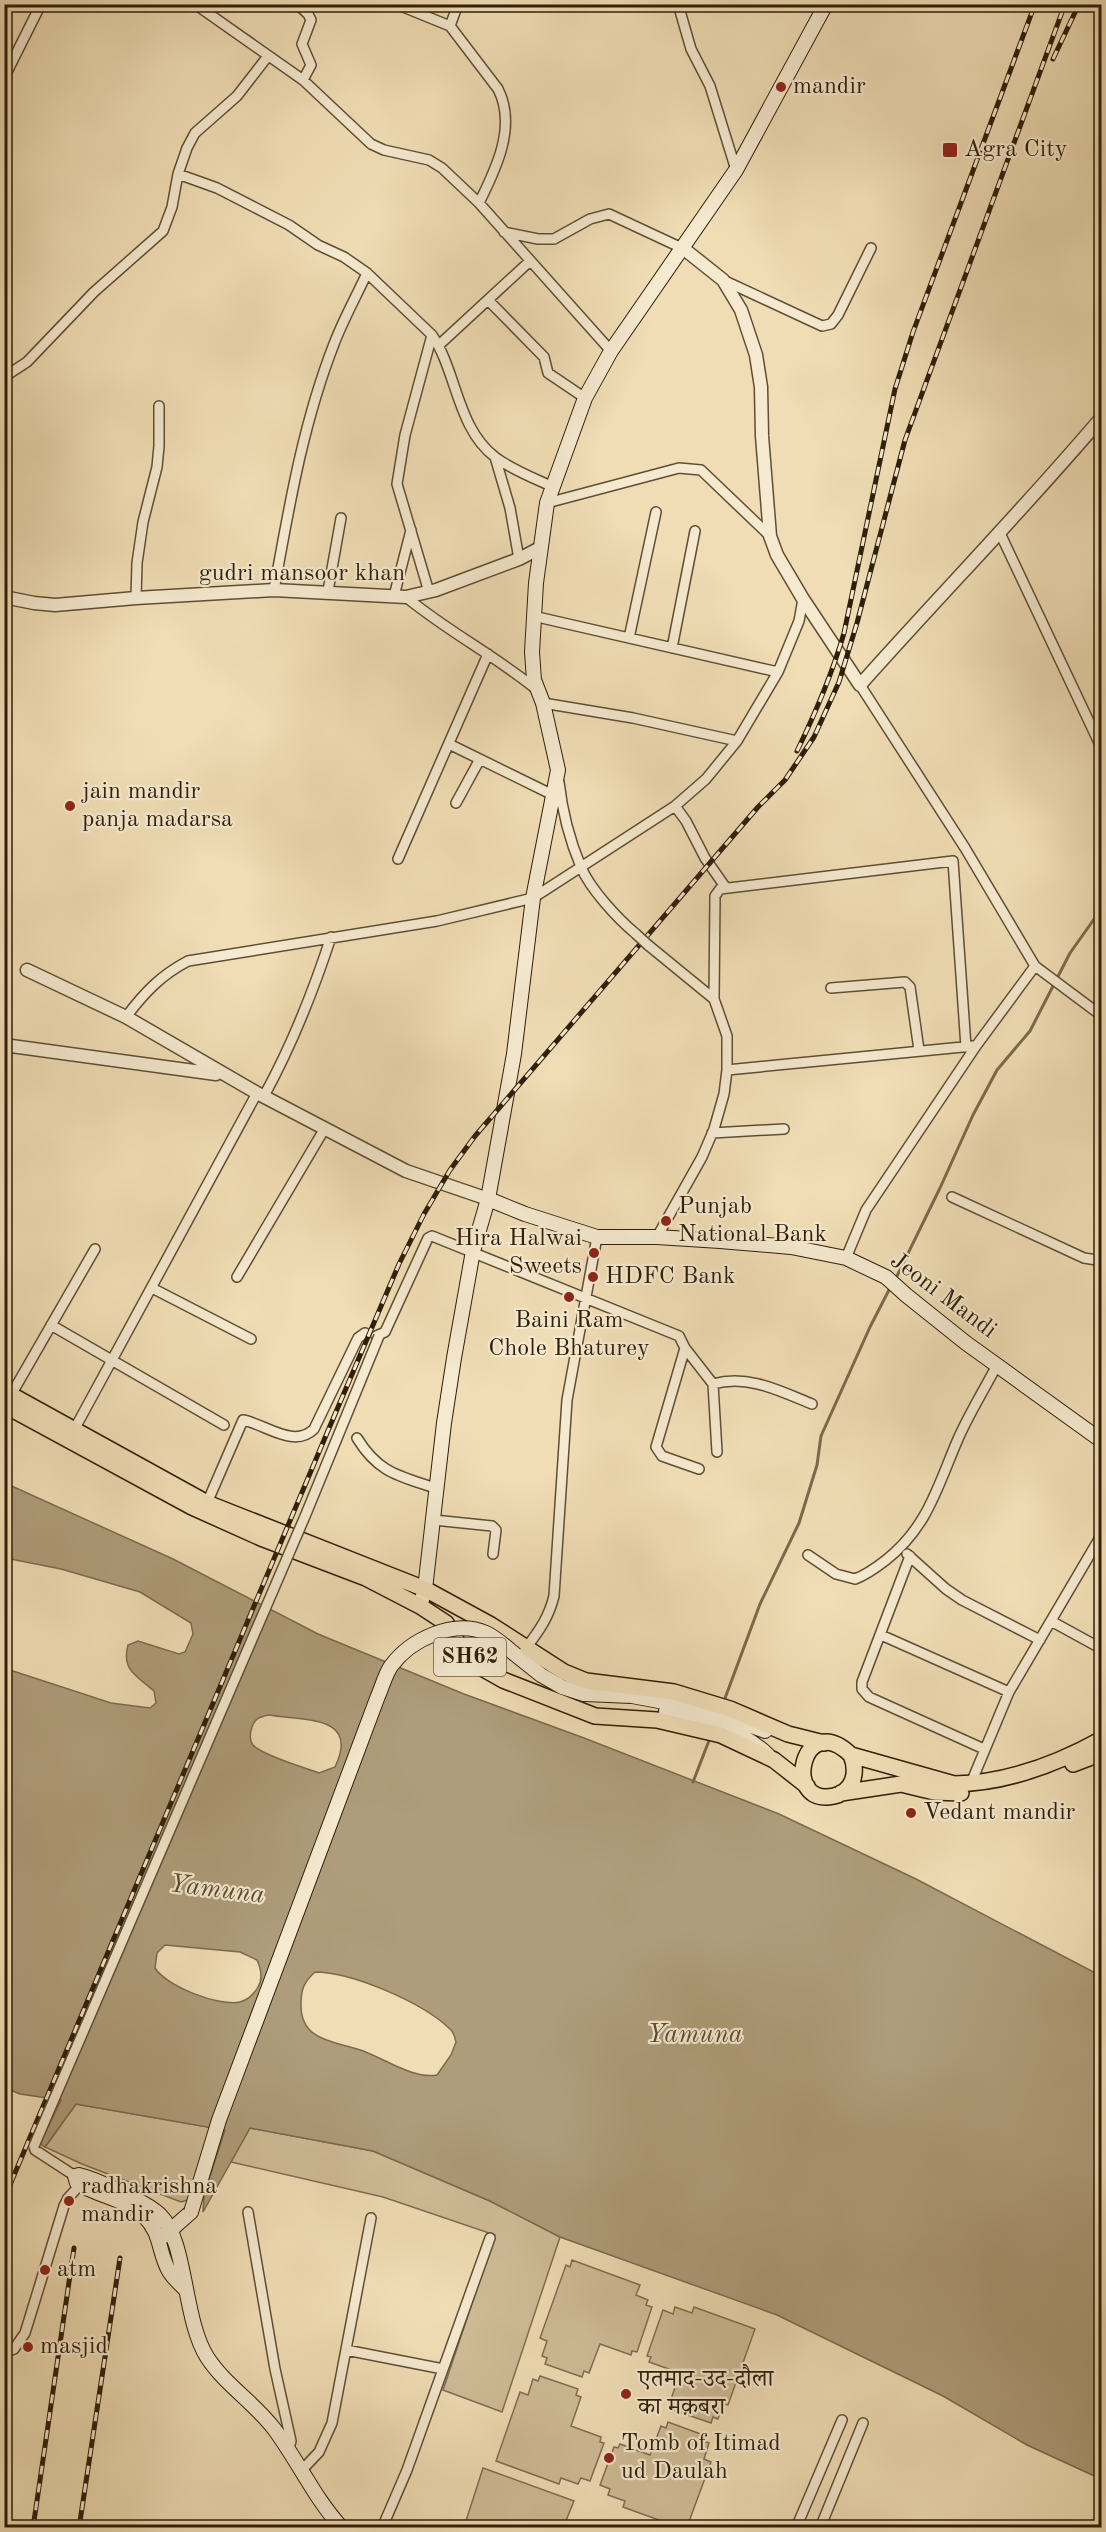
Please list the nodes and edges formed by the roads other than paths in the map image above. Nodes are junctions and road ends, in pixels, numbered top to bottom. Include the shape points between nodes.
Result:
1 (41, 4) edge
2 (195, 4) edge
3 (297, 4) edge
4 (396, 4) edge
5 (458, 4) edge
6 (678, 4) edge
7 (826, 4) edge
8 (450, 26) junction
9 (268, 56) junction
10 (4, 78) edge
11 (303, 80) junction
12 (736, 170) junction
13 (178, 174) junction
14 (479, 203) junction
15 (504, 232) junction
16 (871, 248) dead end
17 (684, 249) junction
18 (530, 261) junction
19 (367, 273) junction
20 (723, 280) junction
21 (488, 300) junction
22 (432, 334) junction
23 (439, 345) junction
24 (611, 351) junction
25 (4, 377) edge
26 (585, 398) junction
27 (159, 406) dead end
28 (1101, 417) edge
29 (495, 457) junction
30 (553, 487) junction
31 (547, 503) junction
32 (656, 512) dead end
33 (341, 518) dead end
34 (411, 530) junction
35 (695, 531) dead end
36 (999, 531) junction
37 (770, 536) junction
38 (540, 548) junction
39 (519, 559) junction
40 (274, 590) junction
41 (328, 591) junction
42 (429, 592) junction
43 (4, 597) edge
44 (400, 597) junction
45 (136, 598) junction
46 (803, 599) junction
47 (533, 616) junction
48 (629, 638) junction
49 (672, 648) junction
50 (488, 654) junction
51 (778, 672) junction
52 (860, 685) junction
53 (541, 697) junction
54 (737, 741) junction
55 (449, 744) junction
56 (1101, 749) edge
57 (480, 759) junction
58 (558, 770) junction
59 (553, 795) junction
60 (456, 803) dead end
61 (675, 806) junction
62 (965, 848) junction
63 (398, 860) dead end
64 (953, 861) junction
65 (581, 868) junction
66 (726, 888) junction
67 (533, 898) junction
68 (331, 937) junction
69 (1035, 966) junction
70 (27, 970) dead end
71 (831, 988) dead end
72 (714, 999) junction
73 (1101, 1016) edge
74 (126, 1017) junction
75 (4, 1045) edge
76 (971, 1046) junction
77 (919, 1050) junction
78 (727, 1070) junction
79 (223, 1075) junction
80 (261, 1095) junction
81 (325, 1128) junction
82 (784, 1129) dead end
83 (712, 1133) junction
84 (952, 1197) dead end
85 (488, 1200) junction
86 (597, 1237) junction
87 (657, 1237) junction
88 (95, 1250) dead end
89 (473, 1251) junction
90 (1101, 1252) edge
91 (846, 1258) junction
92 (237, 1277) dead end
93 (152, 1288) junction
94 (587, 1297) junction
95 (51, 1325) junction
96 (365, 1334) dead end
97 (251, 1339) dead end
98 (685, 1348) junction
99 (112, 1360) junction
100 (997, 1365) junction
101 (713, 1384) junction
102 (7, 1397) edge
103 (812, 1404) dead end
104 (224, 1425) dead end
105 (74, 1430) junction
106 (357, 1438) dead end
107 (1101, 1438) edge
108 (717, 1452) dead end
109 (699, 1469) dead end
110 (438, 1490) junction
111 (207, 1503) junction
112 (434, 1520) junction
113 (1101, 1534) edge
114 (901, 1548) junction
115 (493, 1554) dead end
116 (808, 1556) dead end
117 (910, 1556) junction
118 (425, 1589) junction
119 (420, 1606) junction
120 (1051, 1621) junction
121 (881, 1635) junction
122 (1040, 1640) junction
123 (1101, 1649) edge
124 (521, 1652) junction
125 (1009, 1692) junction
126 (706, 1715) junction
127 (726, 1722) junction
128 (1101, 1739) edge
129 (824, 1743) junction
130 (984, 1749) junction
131 (1101, 1753) edge
132 (851, 1755) junction
133 (971, 1783) junction
134 (807, 1786) junction
135 (842, 1793) junction
136 (77, 2181) junction
137 (248, 2212) dead end
138 (371, 2218) dead end
139 (165, 2235) junction
140 (490, 2238) dead end
141 (346, 2350) junction
142 (4, 2353) edge
143 (443, 2369) junction
144 (842, 2420) dead end
145 (863, 2423) dead end
146 (288, 2452) junction
147 (301, 2471) junction
148 (339, 2526) edge
149 (382, 2528) edge
150 (796, 2528) edge
151 (820, 2528) edge

1 - 10 street
2 - 9 street
3 - 11 street via 311,20 302,44 311,65
4 - 8 street
5 - 8 street
6 - 12 street via 691,49 710,86
7 - 12 main road
8 - 14 street via 504,100 501,154
9 - 11 street
9 - 13 street via 237,96 195,133
11 - 14 street via 371,144 435,163
12 - 17 main road
13 - 19 street via 217,188 277,218
13 - 25 street via 163,231 94,292 27,362
14 - 15 street
15 - 17 street via 554,239 590,219 609,214
15 - 18 street
16 - 20 street via 838,315 831,324 822,326
17 - 20 street
17 - 24 main road
18 - 21 street
18 - 24 street
19 - 22 street
19 - 40 street via 334,345 307,429 295,472
20 - 37 street via 741,310 756,355
21 - 23 street
21 - 26 street via 544,357 549,373
22 - 23 street
22 - 34 street via 398,469 398,494
23 - 29 street via 472,430
24 - 26 main road
26 - 30 main road
27 - 45 street via 157,467 142,522
28 - 36 street
29 - 30 street
29 - 39 street
30 - 31 main road
31 - 37 street via 679,468 701,470
31 - 38 main road
32 - 48 street
33 - 41 street
34 - 42 street
34 - 44 street
35 - 49 street
36 - 52 street
36 - 56 street
37 - 46 street
38 - 39 street, gudri mansoor khan
38 - 47 main road
39 - 42 street, gudri mansoor khan
40 - 41 street, gudri mansoor khan
40 - 45 street, gudri mansoor khan
41 - 44 street, gudri mansoor khan
42 - 44 street, gudri mansoor khan
43 - 45 street, gudri mansoor khan via 55,605
44 - 50 street
46 - 51 street via 799,621
46 - 52 street
47 - 48 street
47 - 53 main road via 534,680
48 - 49 street
49 - 51 street
50 - 53 street
50 - 55 street
51 - 54 street
52 - 62 street
53 - 54 street
53 - 58 main road
54 - 61 street via 706,779
55 - 57 street
55 - 63 street
57 - 59 street
57 - 60 street
58 - 59 main road
58 - 65 street via 561,798
59 - 67 main road
61 - 65 street
61 - 66 street
62 - 64 street
62 - 69 street
64 - 66 street
64 - 76 street
65 - 67 street
65 - 72 street, bridge via 626,926
66 - 72 street via 715,896
67 - 68 street via 448,919
67 - 85 main road via 514,1054
68 - 74 street via 188,961 146,990
68 - 80 street via 288,1052
69 - 73 street
69 - 76 street
70 - 74 street
71 - 77 street via 905,982 910,987
72 - 78 street via 726,1028
74 - 79 street
75 - 79 street
76 - 77 street
76 - 91 street via 867,1210
77 - 78 street
78 - 83 street
79 - 80 street
80 - 81 street
80 - 93 street
81 - 85 street via 406,1171
81 - 92 street
82 - 83 street
83 - 87 street
84 - 90 street via 1084,1258 1095,1260
85 - 86 main road, Jeoni Mandi
85 - 89 main road
86 - 87 main road, Jeoni Mandi
86 - 94 street
87 - 91 main road, Jeoni Mandi via 791,1247
88 - 95 street
89 - 94 street
89 - 110 main road via 444,1422
89 - 136 street, bridge via 438,1236 428,1238 386,1332 378,1336 297,1535 34,2146
91 - 100 main road, Jeoni Mandi via 886,1277
93 - 97 street
93 - 99 street
94 - 98 street via 679,1336
94 - 124 street via 567,1400 554,1596 545,1623
95 - 99 street
95 - 102 street
96 - 111 street via 358,1338 309,1435 302,1438 275,1433 243,1420
98 - 101 street
98 - 109 street via 656,1447 662,1456
99 - 104 street
99 - 105 street
100 - 107 main road, Jeoni Mandi
100 - 114 street via 958,1438 923,1520
101 - 103 street via 727,1380 759,1384
101 - 108 street
102 - 105 main road, SH62
102 - 119 main road, SH62 via 192,1507 366,1578
105 - 111 main road, SH62
106 - 110 street via 376,1463
110 - 112 main road
111 - 118 main road, SH62
112 - 115 street via 492,1526 496,1530
112 - 118 main road
113 - 120 street
114 - 116 street via 855,1579 836,1574
114 - 117 street
117 - 121 street
117 - 122 street via 962,1600
118 - 119 main road
118 - 124 main road, SH62 via 491,1625
119 - 126 main road, SH62 via 446,1623 459,1645 480,1667 595,1716 657,1720
120 - 122 street
120 - 123 street
121 - 125 street
121 - 130 street via 862,1682 864,1694
122 - 125 street
124 - 126 main road, SH62 via 586,1681 674,1692
124 - 126 main road via 541,1675 562,1687
124 - 139 main road, bridge via 487,1633 461,1628 436,1633 410,1647 391,1667 219,2120 191,2212
125 - 130 street
126 - 127 main road, SH62
126 - 127 main road, SH62
127 - 129 main road, SH62
127 - 134 main road, SH62
128 - 133 main road via 1024,1772
129 - 132 main road via 842,1746
129 - 134 main road via 809,1751 804,1759 801,1768
130 - 133 street
131 - 135 main road via 1041,1775 972,1793 949,1794 901,1784
132 - 133 main road via 944,1782
132 - 135 main road via 855,1773
134 - 135 main road via 823,1796
136 - 139 main road via 127,2201
136 - 142 street via 64,2206 25,2333 14,2349
137 - 146 street via 291,2441
138 - 141 street
139 - 146 main road via 169,2271 185,2289 207,2358 275,2430
140 - 143 street
141 - 143 street
141 - 147 street via 327,2438
143 - 149 street
144 - 150 street
145 - 151 street
146 - 147 main road
147 - 148 main road

